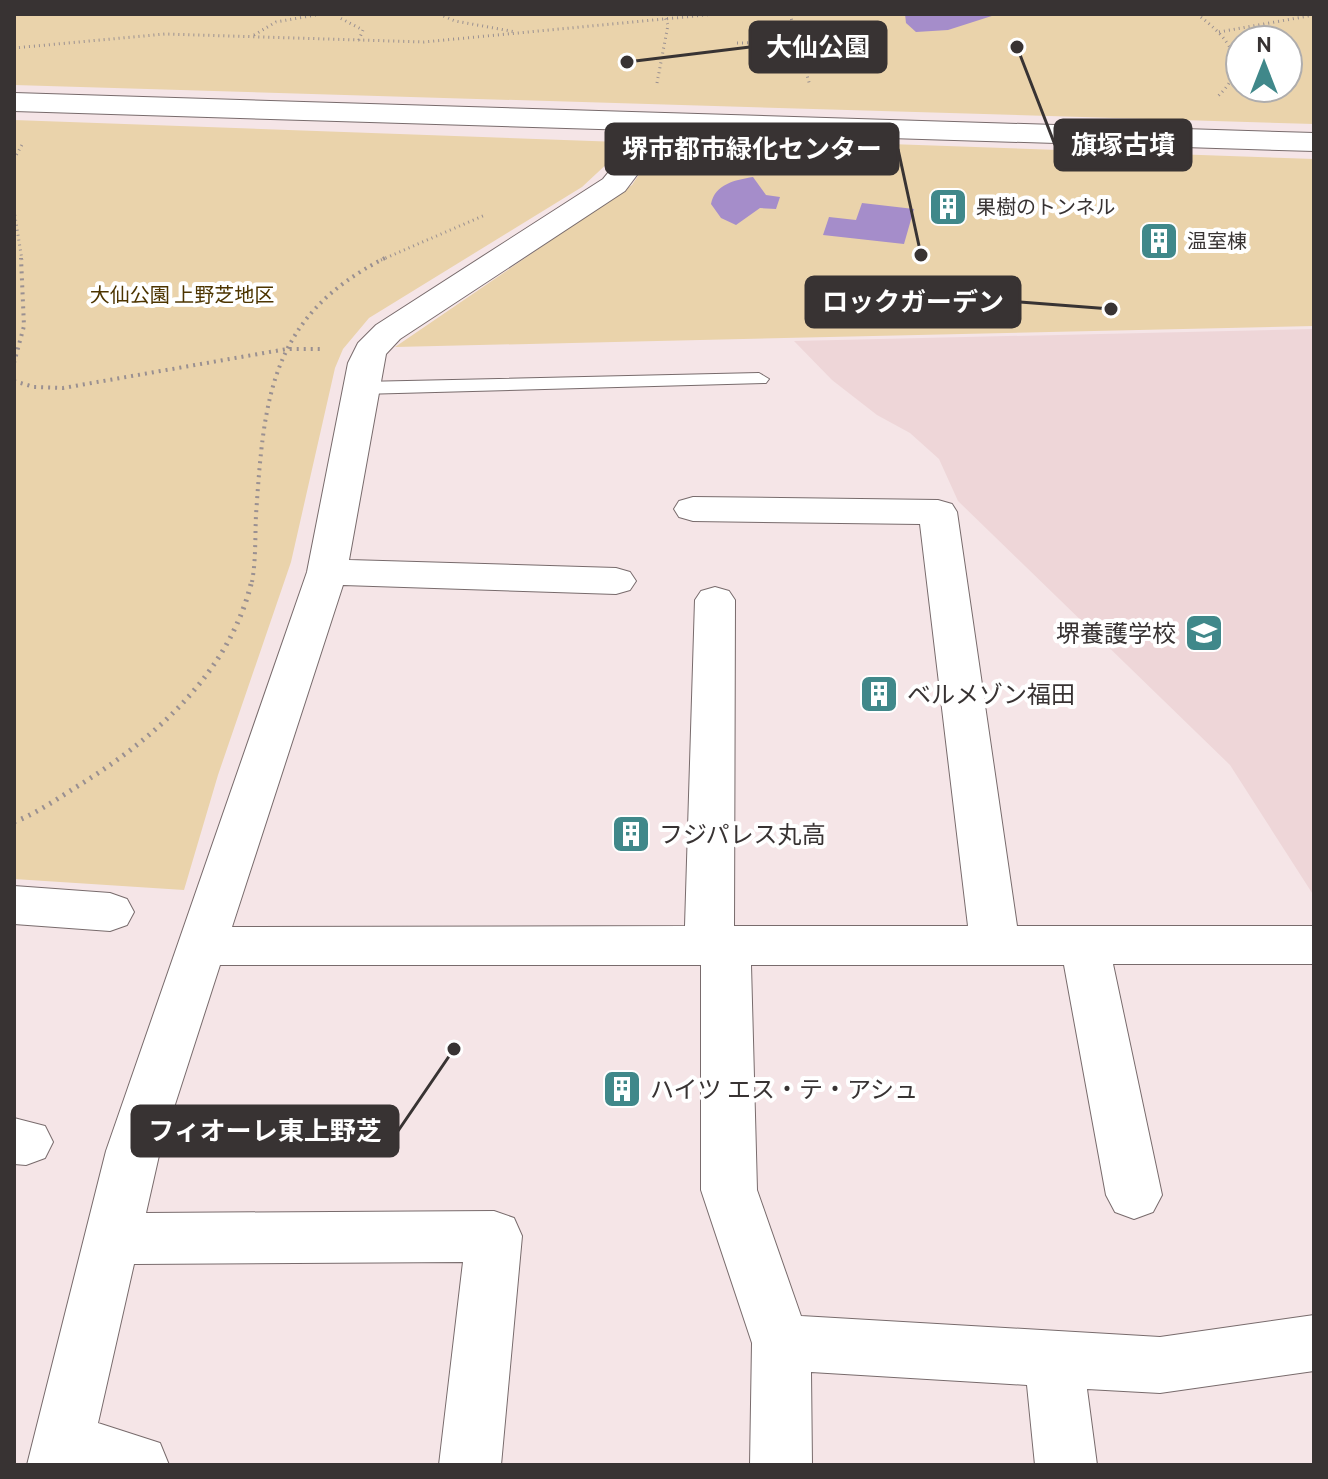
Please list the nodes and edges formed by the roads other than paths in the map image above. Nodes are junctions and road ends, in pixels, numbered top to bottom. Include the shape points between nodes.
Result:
1 (14, 102) edge
2 (652, 108) junction
3 (1314, 142) edge
4 (366, 369) junction
5 (759, 379) dead end
6 (693, 509) dead end
7 (327, 572) junction
8 (616, 581) dead end
9 (715, 600) dead end
10 (14, 905) edge
11 (110, 912) dead end
12 (717, 945) junction
13 (995, 945) junction
14 (1314, 945) edge
15 (201, 946) junction
16 (1085, 948) junction
17 (1134, 1195) dead end
18 (114, 1239) junction
19 (781, 1343) junction
20 (1314, 1343) edge
21 (1054, 1359) junction
22 (60, 1454) edge
23 (138, 1465) edge
24 (470, 1465) edge
25 (781, 1465) edge
26 (1066, 1465) edge

1 - 2 street
2 - 3 street
2 - 4 street via 634,159 614,185 388,332
4 - 5 lane
4 - 7 street
6 - 13 street via 938,512
7 - 8 street
7 - 15 street
9 - 12 street
10 - 11 street
12 - 13 street
12 - 15 street
12 - 19 street via 729,1190
13 - 16 street
14 - 16 street
15 - 18 street via 133,1151
16 - 17 street
18 - 22 street
18 - 24 street via 494,1236
19 - 21 street
19 - 25 street
20 - 21 street via 1160,1365
21 - 26 street
22 - 23 street

